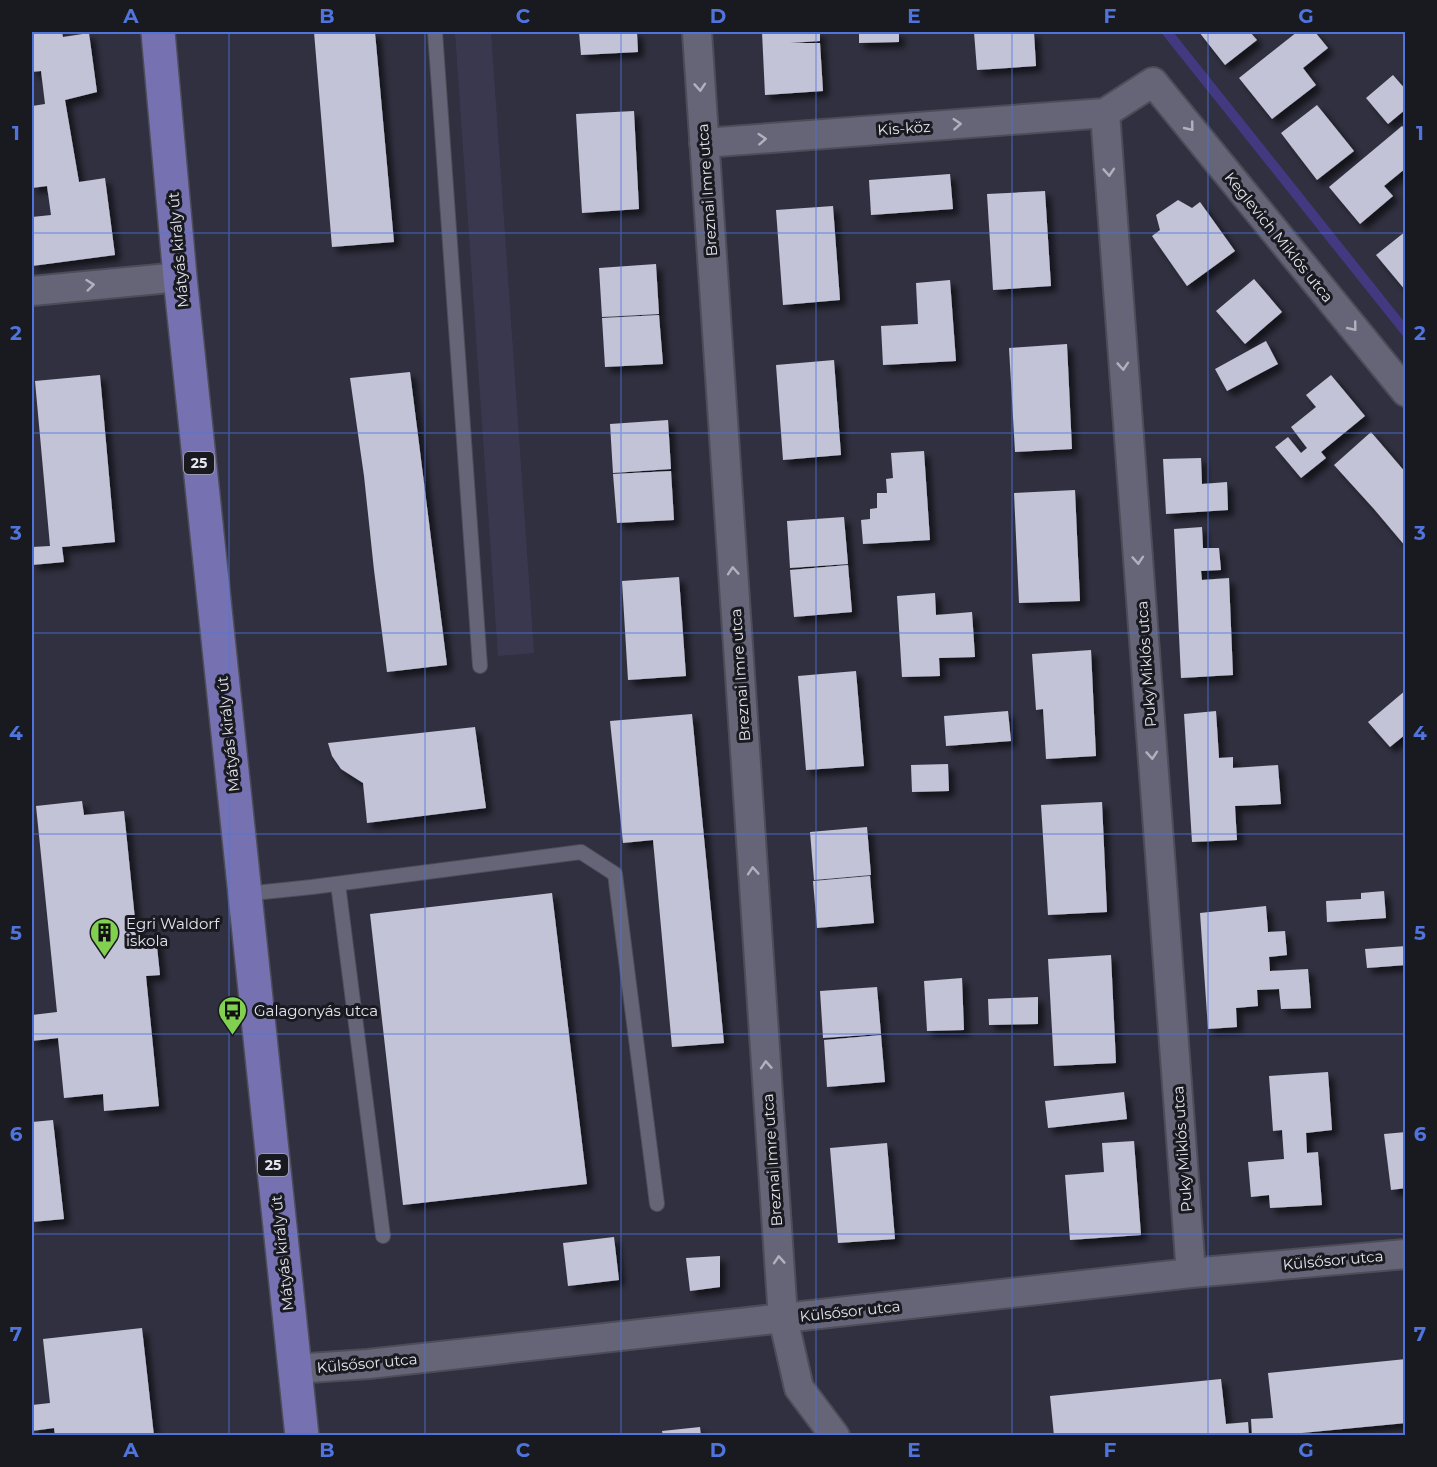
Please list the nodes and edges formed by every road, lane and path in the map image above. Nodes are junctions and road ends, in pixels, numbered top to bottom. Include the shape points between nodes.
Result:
1 (158, 32) edge
2 (435, 32) edge
3 (697, 32) edge
4 (1105, 113) junction
5 (704, 143) junction
6 (180, 277) junction
7 (32, 291) edge
8 (1406, 392) edge
9 (480, 666) dead end
10 (338, 884) junction
11 (244, 894) junction
12 (657, 1204) dead end
13 (383, 1236) dead end
14 (1406, 1254) edge
15 (1191, 1273) junction
16 (783, 1318) junction
17 (294, 1369) junction
18 (302, 1436) edge
19 (835, 1436) edge

1 - 6 main road, Mátyás király út / 25
2 - 9 lane
3 -> 5 street, Breznai Imre utca
5 -> 4 street, Kis-köz
4 -> 8 street, Keglevich Miklós utca via 1153,82
4 -> 15 street, Puky Miklós utca
16 -> 5 street, Breznai Imre utca
7 -> 6 street
6 - 11 main road, Mátyás király út / 25
10 - 11 lane
10 - 12 lane via 581,852 615,874
10 - 13 lane
11 - 17 main road, Mátyás király út / 25
14 - 15 street, Külsősor utca
15 - 16 street, Külsősor utca
16 - 17 street, Külsősor utca
16 - 19 street, Breznai Imre utca via 799,1388
17 - 18 main road, Mátyás király út / 25

